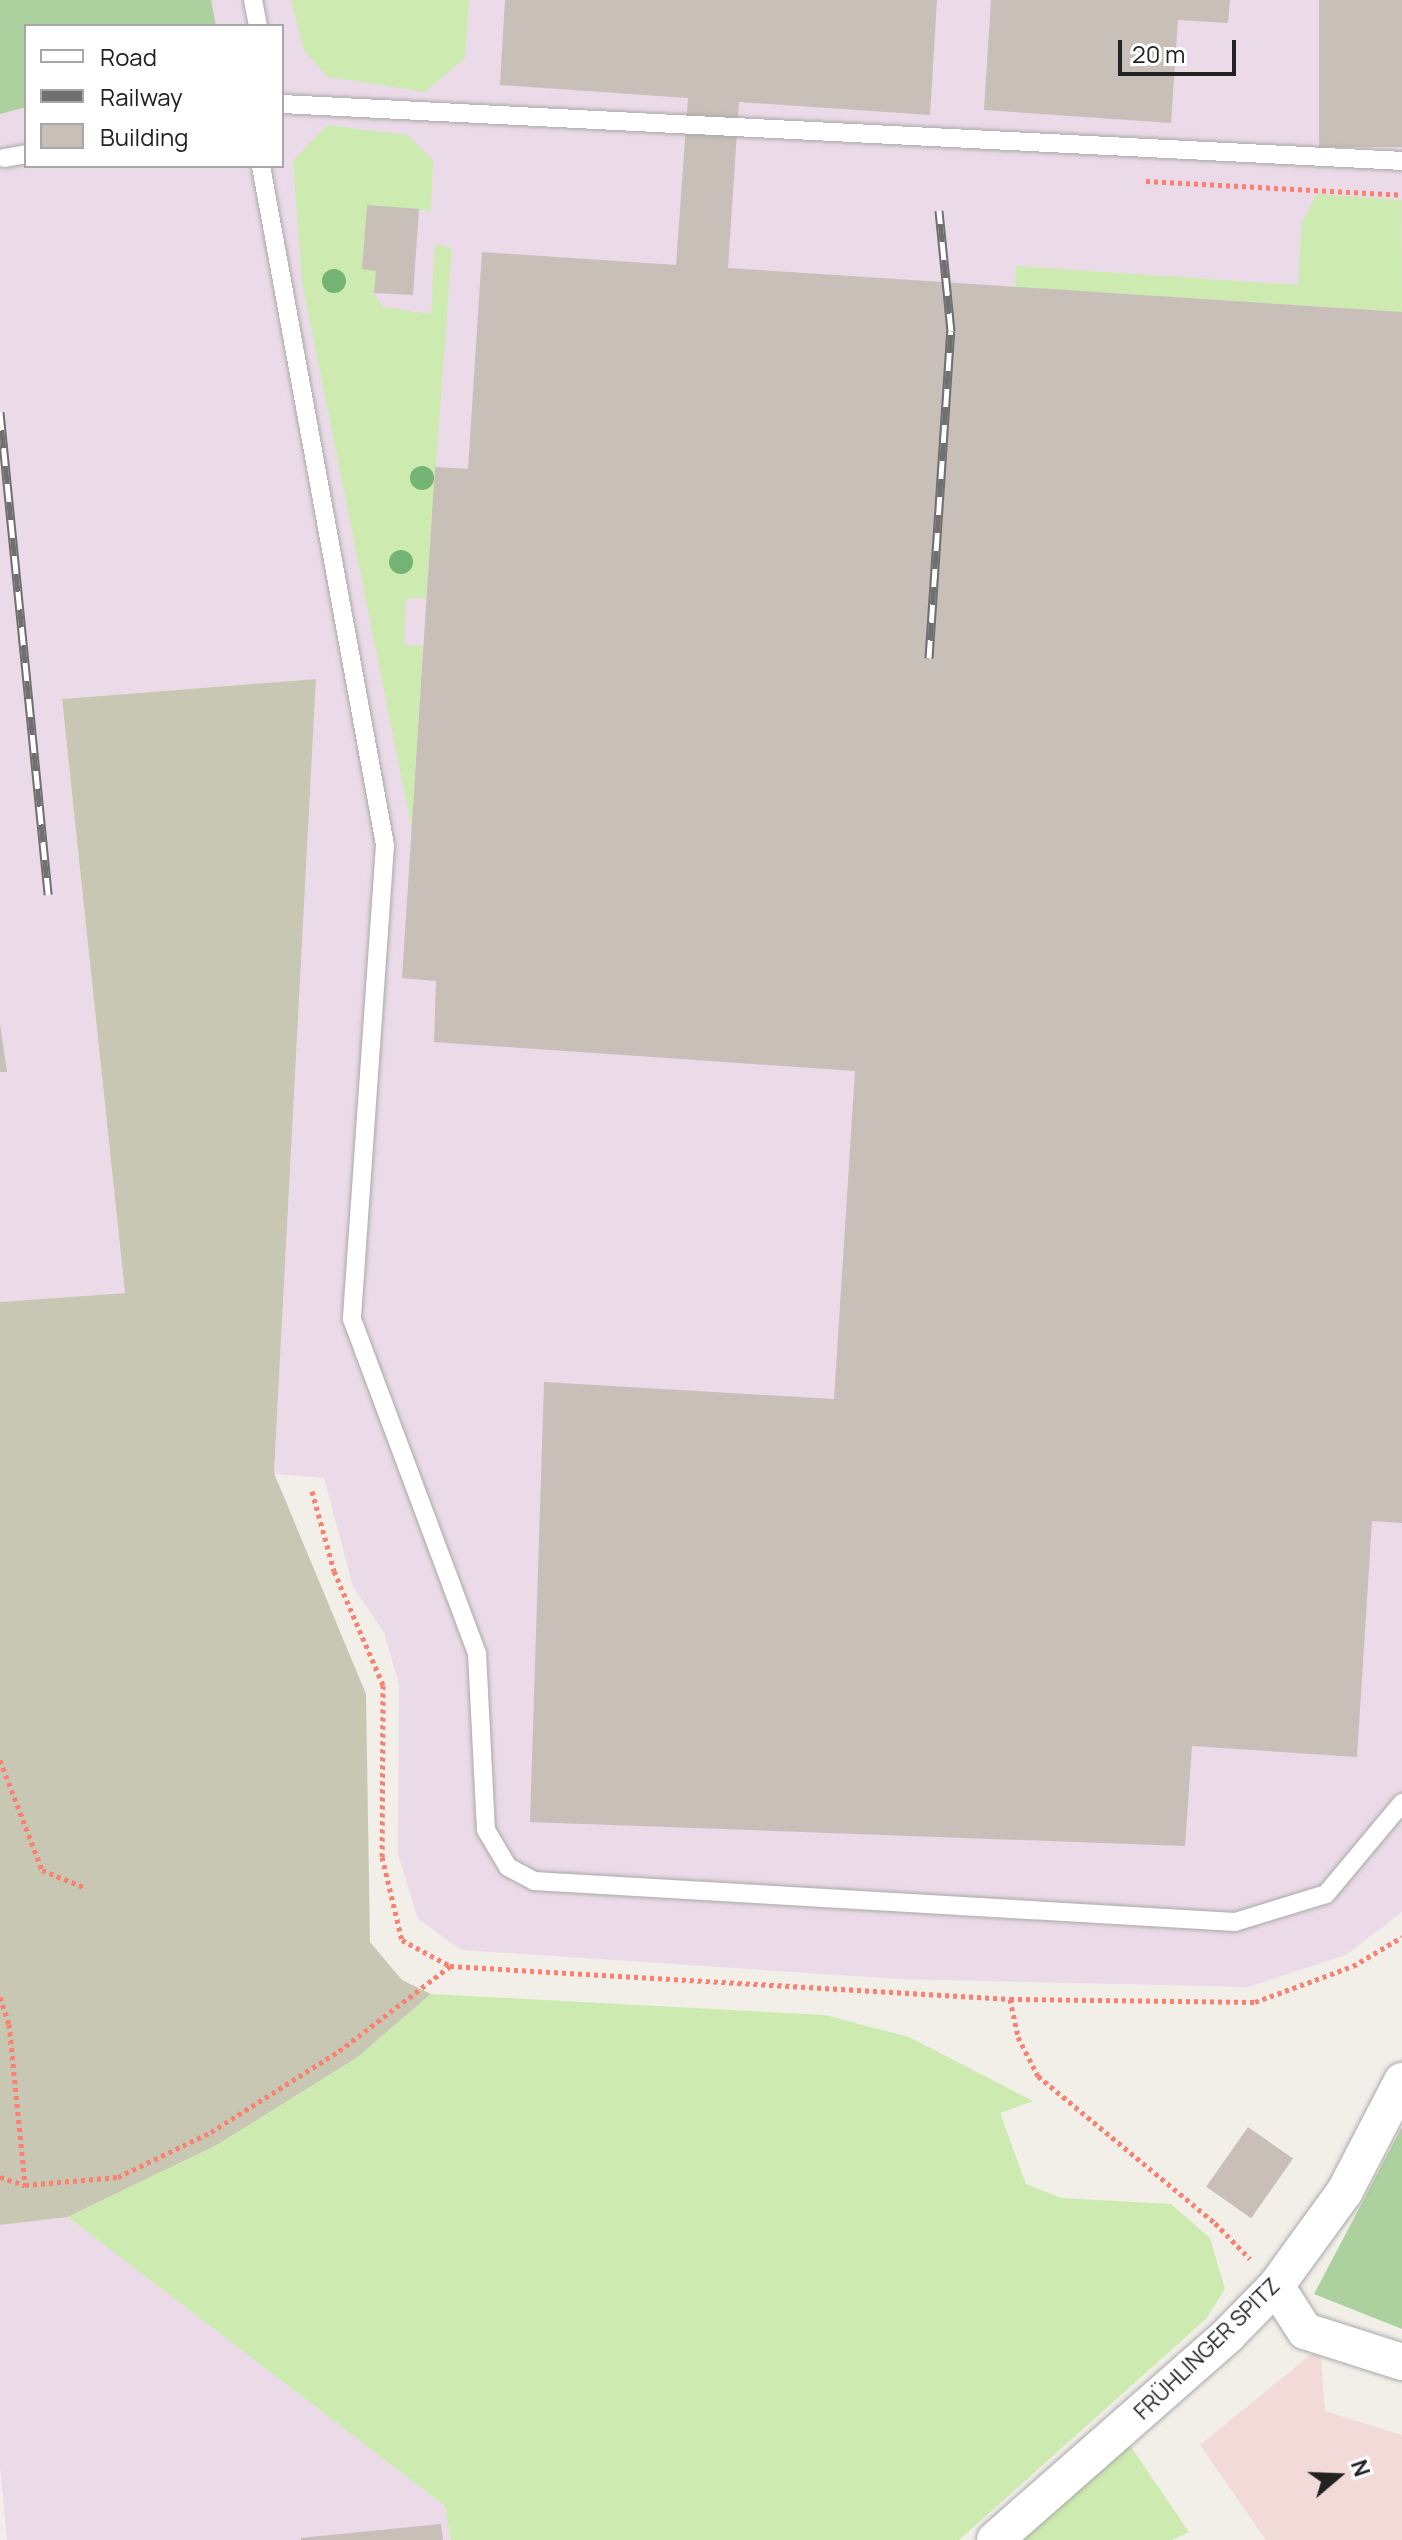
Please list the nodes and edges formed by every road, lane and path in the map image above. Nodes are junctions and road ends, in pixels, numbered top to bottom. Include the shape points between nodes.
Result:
1 (253, 0) edge
2 (258, 24) edge
3 (284, 104) edge
4 (24, 154) edge
5 (4, 158) dead end
6 (1402, 161) edge
7 (261, 168) edge
8 (0, 1760) edge
9 (1402, 1803) edge
10 (86, 1888) dead end
11 (450, 1966) dead end
12 (0, 1997) edge
13 (1010, 1999) dead end
14 (1402, 2081) edge
15 (0, 2177) edge
16 (25, 2185) junction
17 (1276, 2286) junction
18 (1402, 2362) edge
19 (995, 2540) edge

1 - 2 lane
3 - 6 lane
4 - 5 lane
7 - 9 lane via 385,845 352,1319 477,1653 486,1830 508,1867 534,1881 1235,1922 1326,1894
8 - 10 path via 42,1870
11 - 16 path via 339,2051 211,2132 118,2177
12 - 16 path via 9,2024
13 - 17 path via 1018,2037 1038,2076 1215,2223
14 - 17 street, FRÜHLINGER SPITZ via 1345,2191
15 - 16 path
17 - 18 street via 1305,2331
17 - 19 street, FRÜHLINGER SPITZ via 1228,2335

